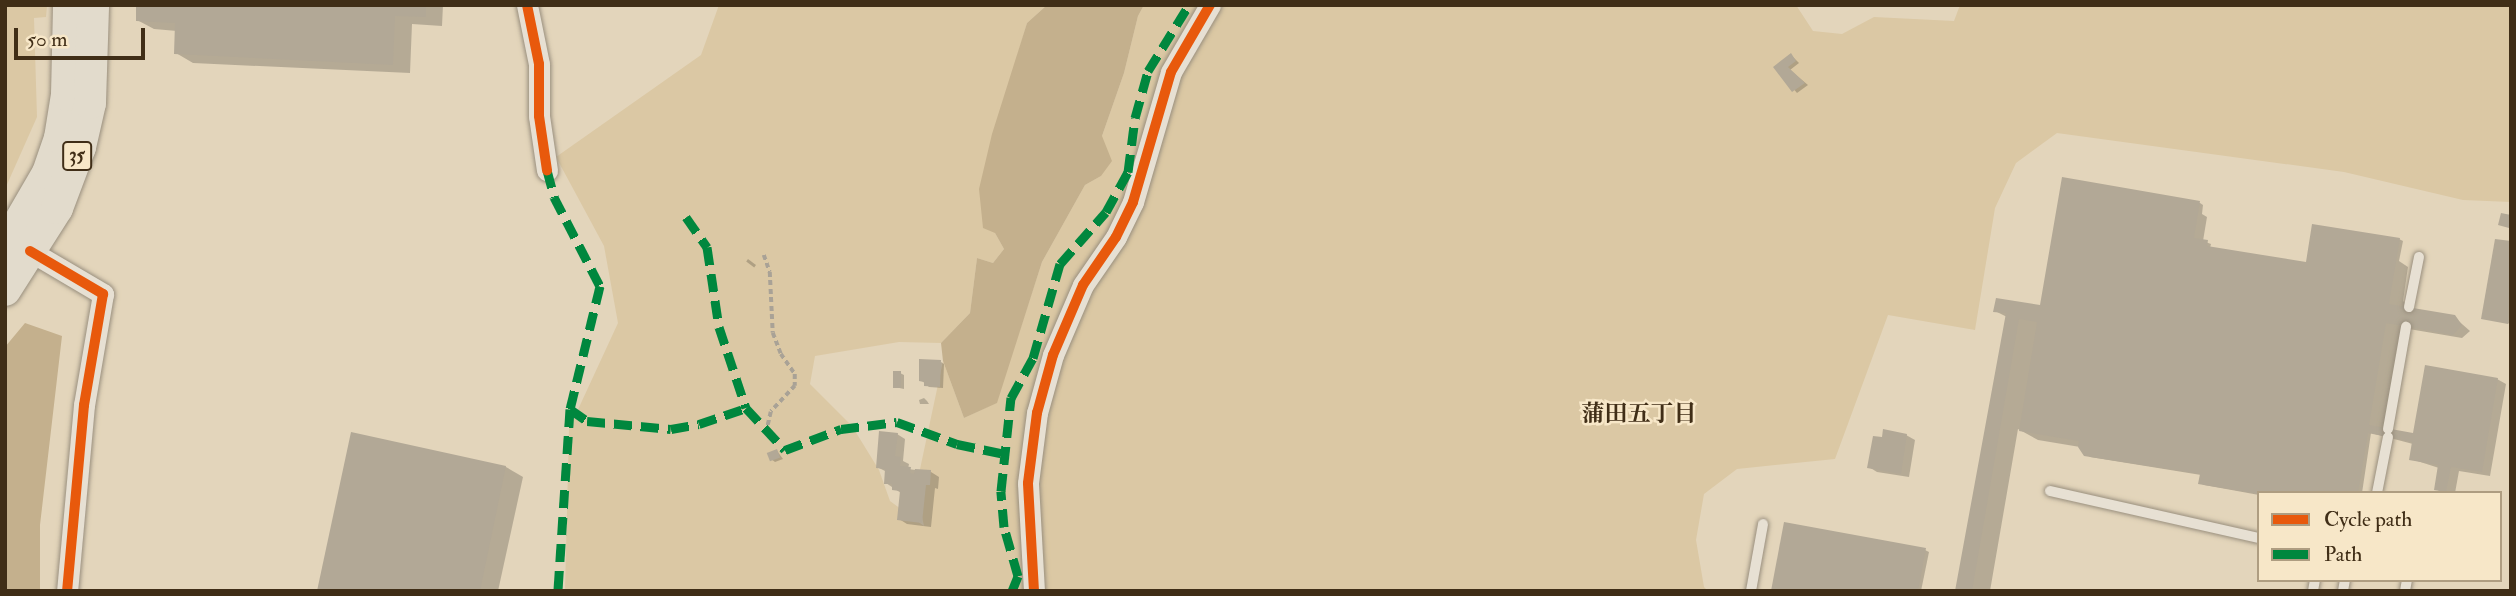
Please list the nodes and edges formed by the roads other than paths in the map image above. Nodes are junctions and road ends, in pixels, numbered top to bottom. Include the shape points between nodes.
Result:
1 (69, 5) edge
2 (93, 5) edge
3 (527, 5) edge
4 (1210, 5) edge
5 (547, 170) dead end
6 (18, 249) edge
7 (2419, 257) dead end
8 (5, 290) edge
9 (2409, 307) dead end
10 (2406, 327) dead end
11 (2377, 491) edge
12 (2050, 492) dead end
13 (1763, 524) dead end
14 (2257, 538) edge
15 (67, 591) edge
16 (1034, 591) edge
17 (1751, 591) edge

1 - 6 main road, 35 via 67,95 60,138
2 - 6 main road, 35 via 90,103 80,147 57,208
3 - 5 street via 539,64 539,116
4 - 16 street via 1171,72 1133,202 1083,285 1053,355 1037,413 1028,483
6 - 8 main road, 35
6 - 15 street via 103,294 84,405
7 - 9 lane
10 - 11 lane
12 - 14 lane
13 - 17 lane

